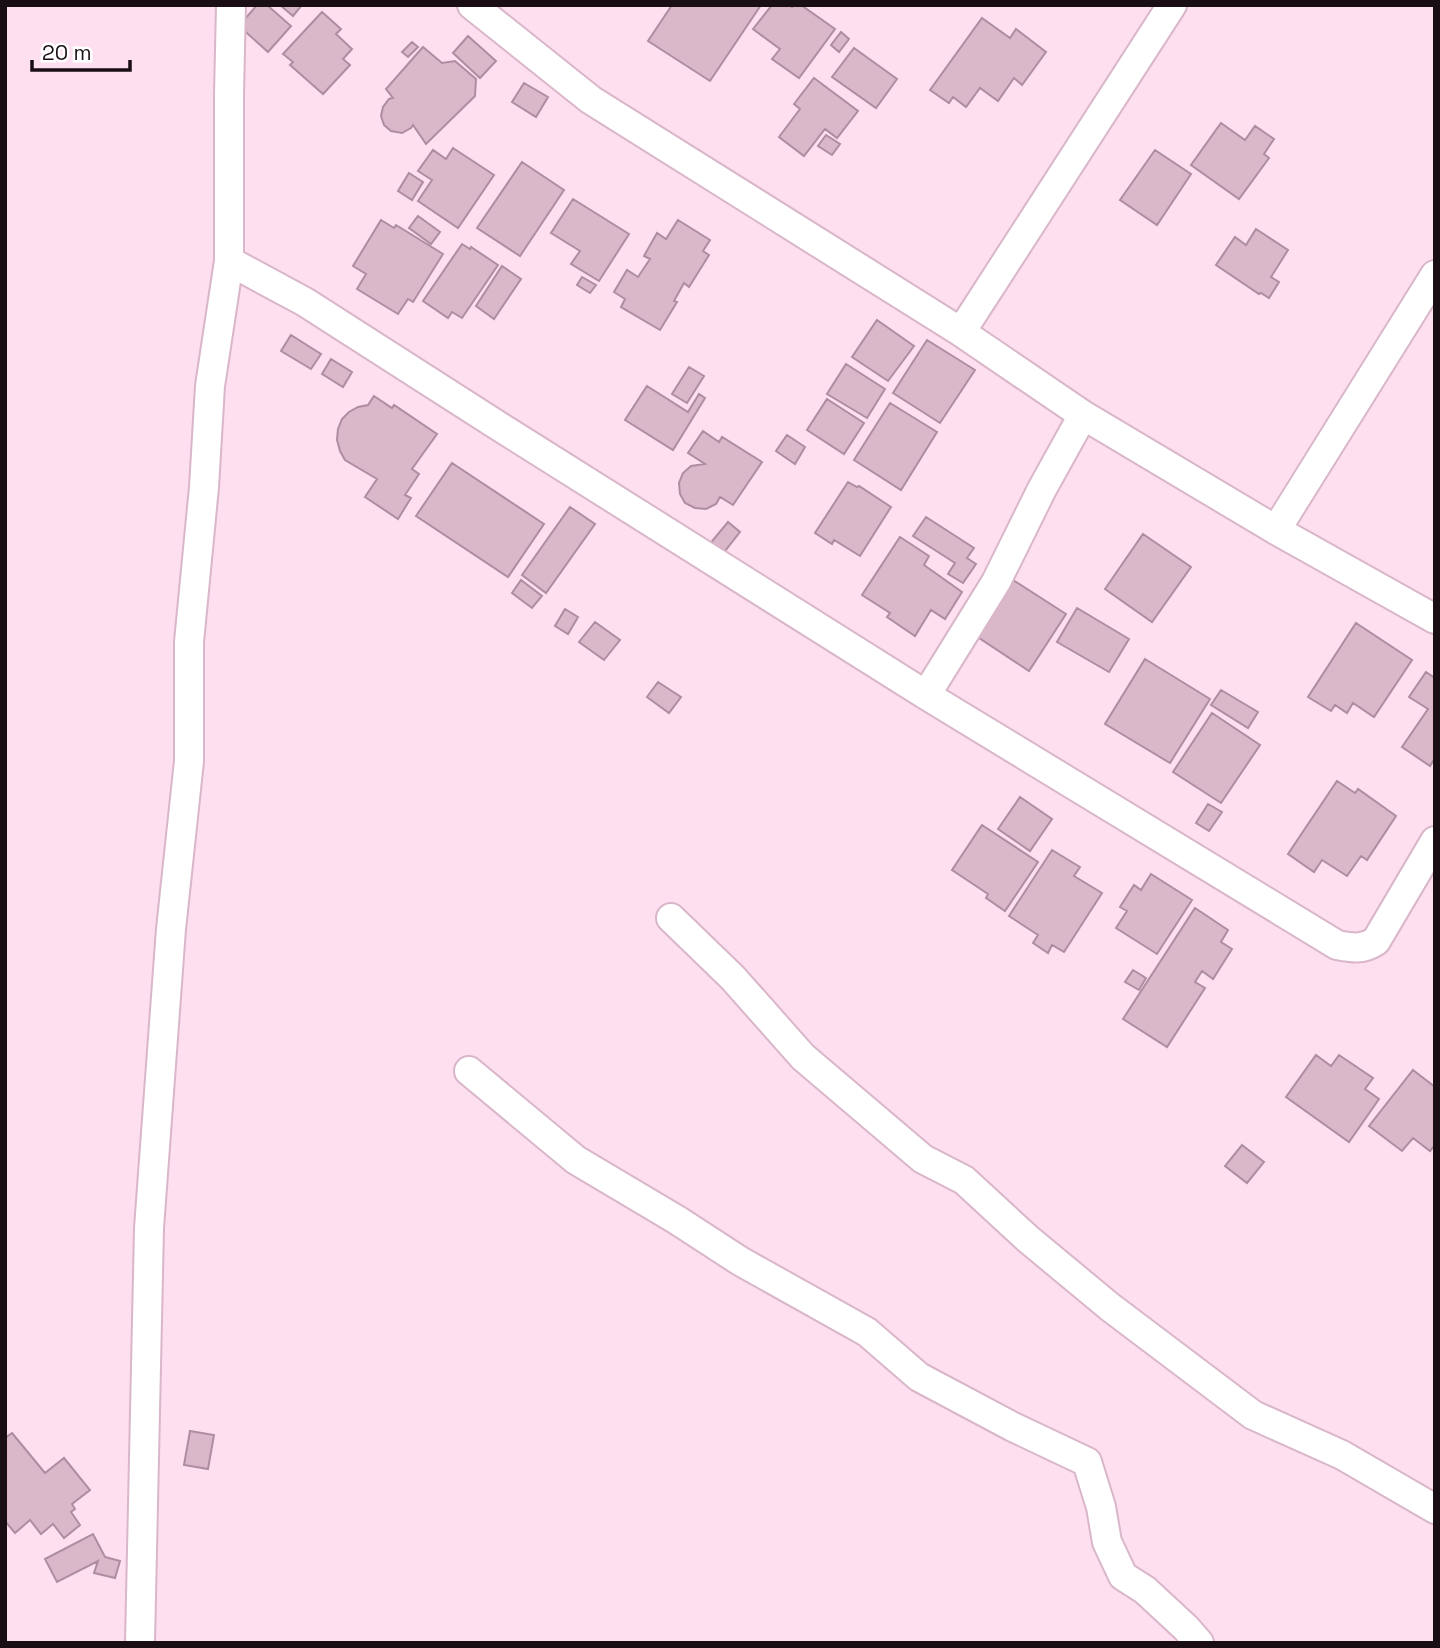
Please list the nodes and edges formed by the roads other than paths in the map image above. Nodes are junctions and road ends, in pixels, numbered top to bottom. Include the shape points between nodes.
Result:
1 (232, 5) edge
2 (472, 5) edge
3 (1172, 5) edge
4 (229, 261) junction
5 (1435, 275) edge
6 (961, 332) junction
7 (1083, 415) junction
8 (1276, 530) junction
9 (1435, 619) edge
10 (926, 695) junction
11 (1435, 841) edge
12 (671, 918) dead end
13 (469, 1071) dead end
14 (1435, 1509) edge
15 (140, 1643) edge
16 (1199, 1643) edge

1 - 4 street
2 - 6 street via 591,100
3 - 6 street
4 - 10 street via 306,302
4 - 15 street via 210,386 190,642 189,761 171,929 149,1228
5 - 8 street
6 - 7 street
7 - 8 street
7 - 10 street via 996,582
8 - 9 street
10 - 11 street via 1337,945 1354,949 1376,941
12 - 14 street via 733,978 803,1057 923,1159 964,1180 1110,1307 1253,1415 1342,1455
13 - 16 street via 576,1160 867,1332 919,1377 1087,1462 1107,1542 1123,1576 1145,1590

